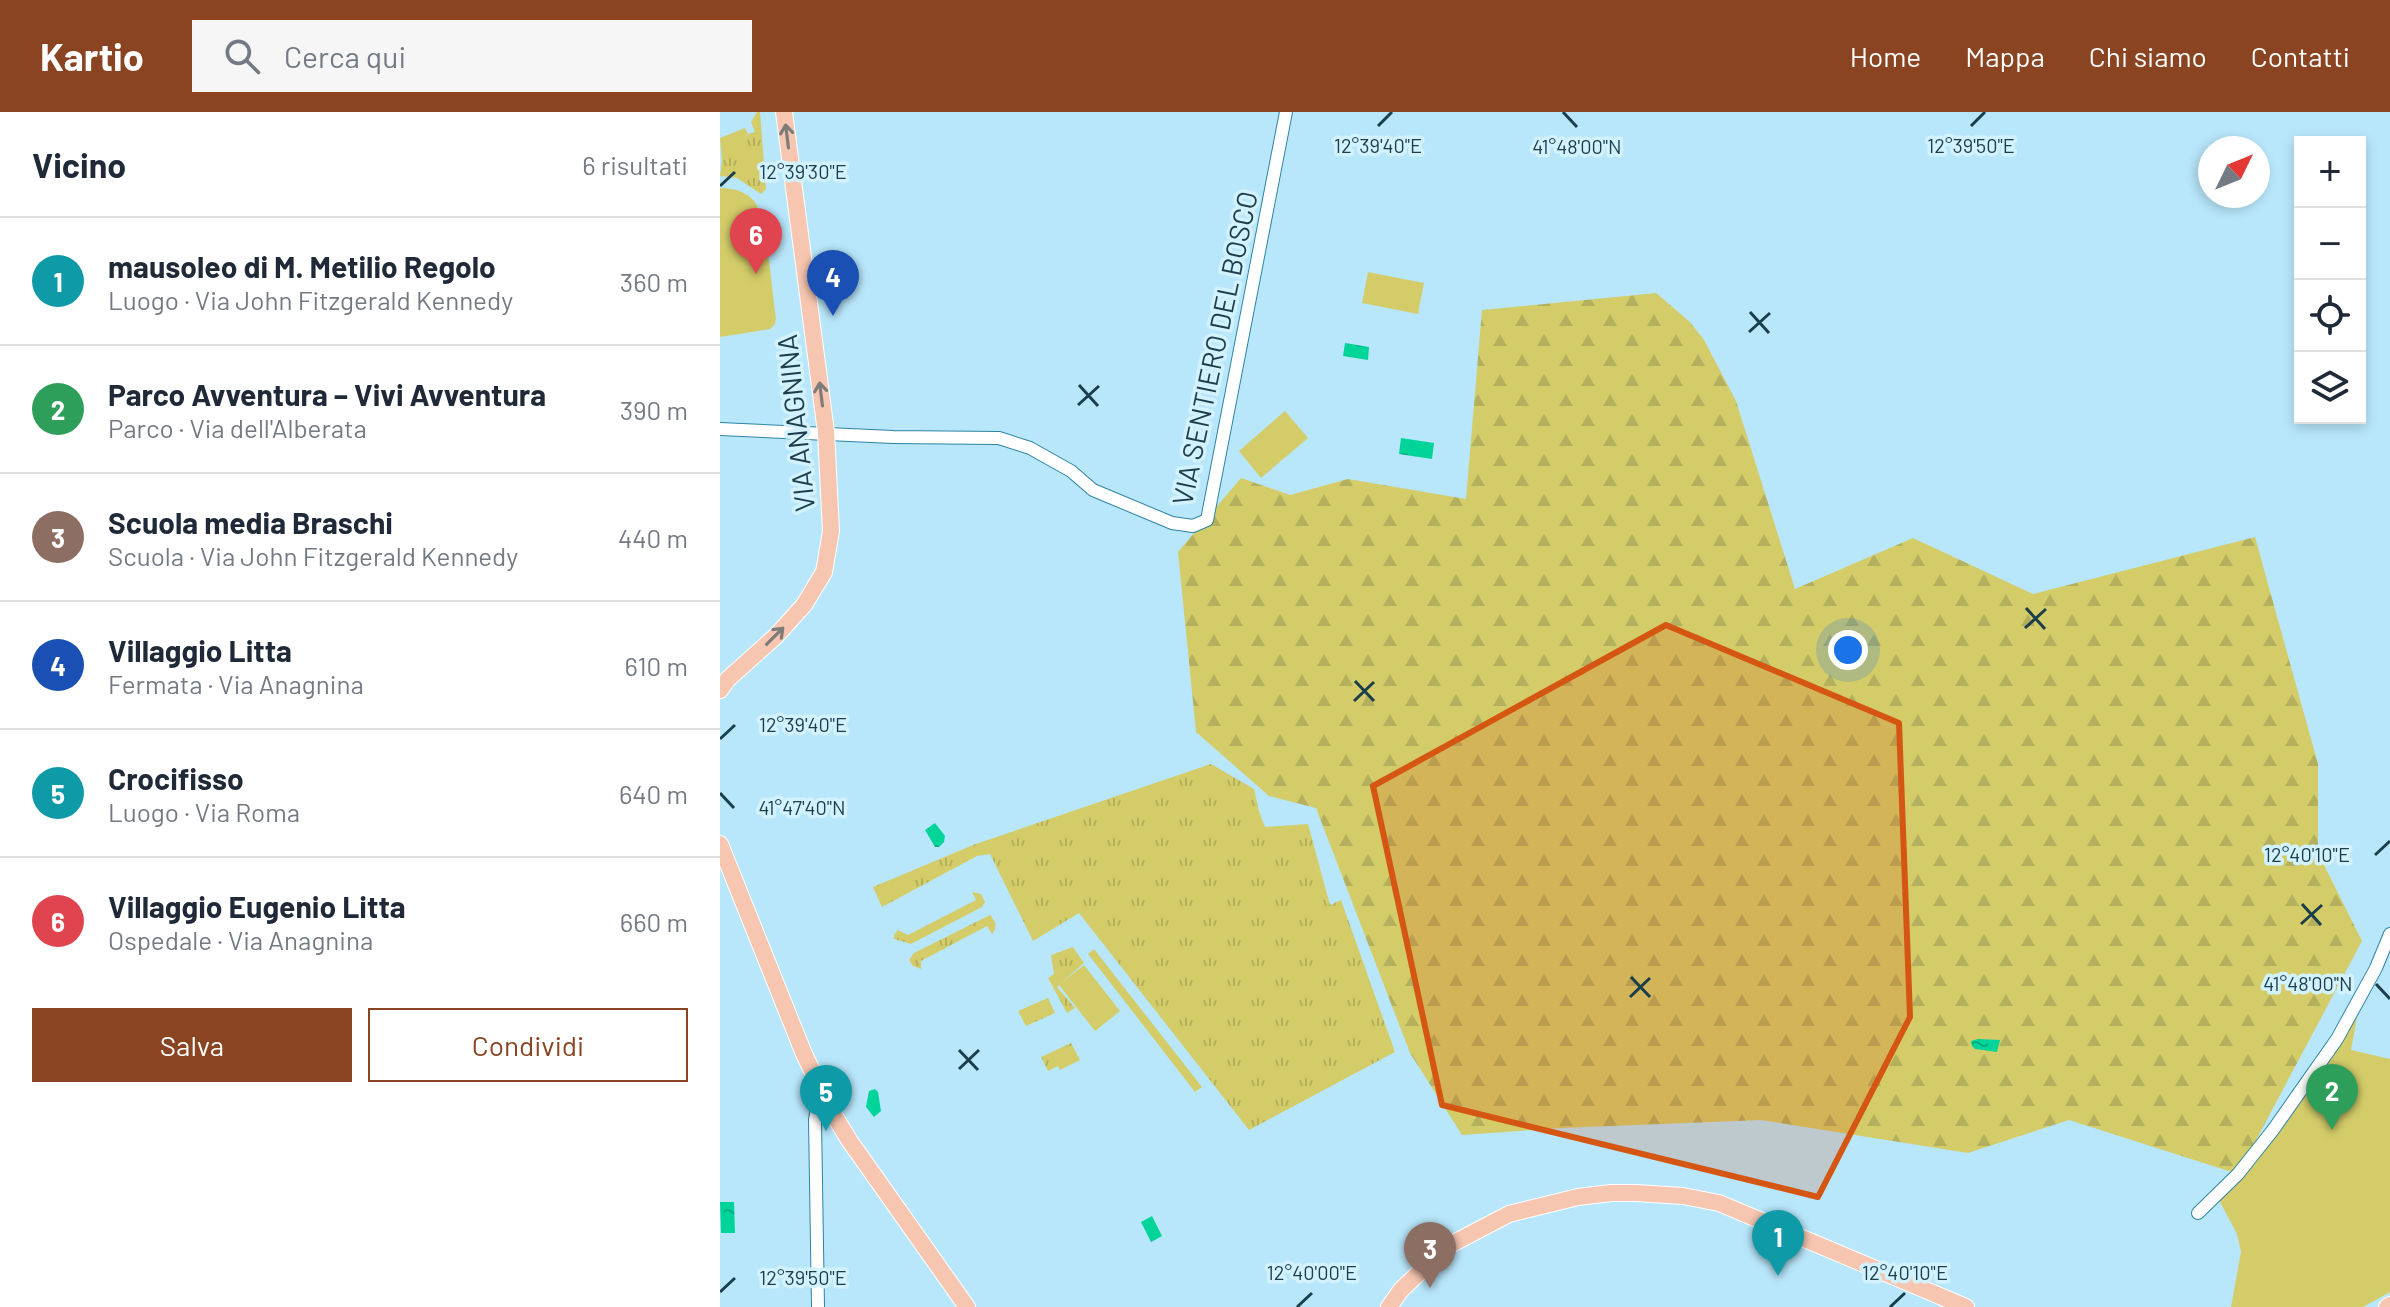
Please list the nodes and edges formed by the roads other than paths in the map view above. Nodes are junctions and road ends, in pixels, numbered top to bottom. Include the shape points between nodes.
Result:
1 (784, 112) edge
2 (1286, 112) edge
3 (720, 429) edge
4 (826, 432) junction
5 (720, 690) edge
6 (720, 844) edge
7 (2390, 934) edge
8 (820, 1090) junction
9 (2198, 1213) dead end
10 (818, 1307) edge
11 (967, 1307) edge
12 (1389, 1307) edge
13 (1966, 1307) edge

4 -> 1 main road, VIA ANAGNINA
2 - 4 street, VIA SENTIERO DEL BOSCO via 1207,520 1193,526 1172,523 1093,490 1063,465 999,438
3 - 4 street, VIA SENTIERO DEL BOSCO
5 -> 4 main road, VIA ANAGNINA via 804,605 824,572 831,531
6 - 8 main road
7 - 9 street via 2337,1039 2238,1174
8 - 10 street via 815,1120
8 - 11 main road via 849,1140
12 - 13 main road via 1446,1247 1509,1214 1578,1197 1636,1193 1719,1203

